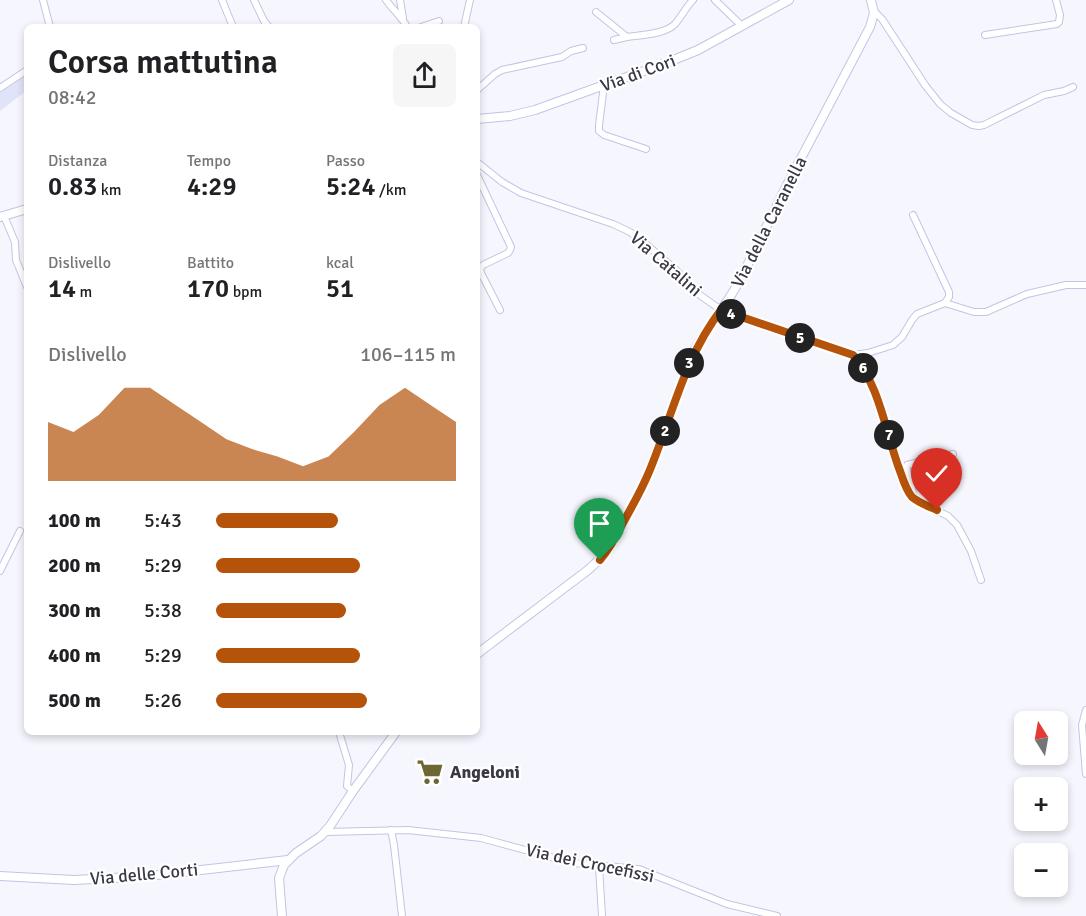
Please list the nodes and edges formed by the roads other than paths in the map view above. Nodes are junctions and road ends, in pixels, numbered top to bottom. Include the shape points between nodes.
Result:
1 (43, 0) edge
2 (222, 0) edge
3 (254, 0) edge
4 (386, 0) edge
5 (400, 0) edge
6 (470, 0) edge
7 (693, 0) edge
8 (715, 0) edge
9 (789, 0) edge
10 (871, 0) edge
11 (1056, 0) edge
12 (874, 11) junction
13 (596, 12) dead end
14 (403, 18) junction
15 (439, 21) dead end
16 (49, 24) edge
17 (232, 24) edge
18 (266, 24) edge
19 (406, 24) edge
20 (430, 24) edge
21 (465, 24) edge
22 (742, 26) junction
23 (985, 35) dead end
24 (627, 37) junction
25 (614, 40) dead end
26 (584, 48) dead end
27 (24, 72) edge
28 (604, 85) junction
29 (1073, 87) dead end
30 (0, 88) edge
31 (480, 88) edge
32 (480, 119) edge
33 (646, 148) dead end
34 (480, 164) edge
35 (480, 181) edge
36 (24, 210) edge
37 (913, 215) dead end
38 (2, 216) edge
39 (480, 269) edge
40 (480, 269) edge
41 (24, 280) edge
42 (1086, 285) edge
43 (945, 303) junction
44 (500, 310) dead end
45 (721, 310) junction
46 (853, 355) junction
47 (952, 454) dead end
48 (913, 498) junction
49 (20, 531) dead end
50 (0, 571) edge
51 (981, 580) dead end
52 (480, 652) edge
53 (1086, 710) edge
54 (340, 735) edge
55 (394, 735) edge
56 (1086, 774) edge
57 (352, 791) junction
58 (391, 830) junction
59 (326, 831) junction
60 (288, 860) junction
61 (599, 866) junction
62 (0, 876) edge
63 (282, 916) edge
64 (402, 916) edge
65 (602, 916) edge
66 (777, 916) edge

1 - 16 street
2 - 17 street
3 - 18 street
4 - 14 street
5 - 14 street
6 - 21 street
7 - 24 street via 670,28
8 - 22 street
9 - 22 main road, Via di Cori
10 - 12 main road
11 - 23 street via 1060,17 1057,24
12 - 29 street via 937,101 974,125 984,125 1044,94
12 - 45 main road, Via della Caranella via 869,29 738,285
13 - 24 street
14 - 19 street
15 - 20 street
22 - 28 main road, Via di Cori via 683,56
24 - 25 street
26 - 31 street via 562,57 501,70
27 - 30 street
28 - 32 main road, Via di Cori via 532,111
28 - 33 street via 600,133
34 - 45 street, Via Catalini via 521,193 630,232
35 - 39 street via 510,246 508,253
36 - 38 main road
37 - 43 street via 949,292
38 - 41 street via 15,242 16,260
40 - 44 street
42 - 43 street via 1066,285 1027,294 986,312
43 - 46 street via 917,314 893,345
45 - 46 street, Via Catalini
45 - 52 main road, Via della Caranella via 694,352 646,478 605,554
46 - 48 street via 861,364 885,419
47 - 48 street via 907,465
48 - 51 street via 957,525
49 - 50 street
53 - 56 street via 1082,727
54 - 57 street via 349,767 347,786
55 - 57 main road
57 - 59 main road
58 - 59 street, Via dei Crocefissi
58 - 61 street, Via dei Crocefissi via 481,838
58 - 64 street
59 - 60 main road
60 - 62 street, Via delle Corti via 113,878
60 - 63 main road via 279,878
61 - 65 street
61 - 66 street, Via dei Crocefissi via 643,870 723,903

